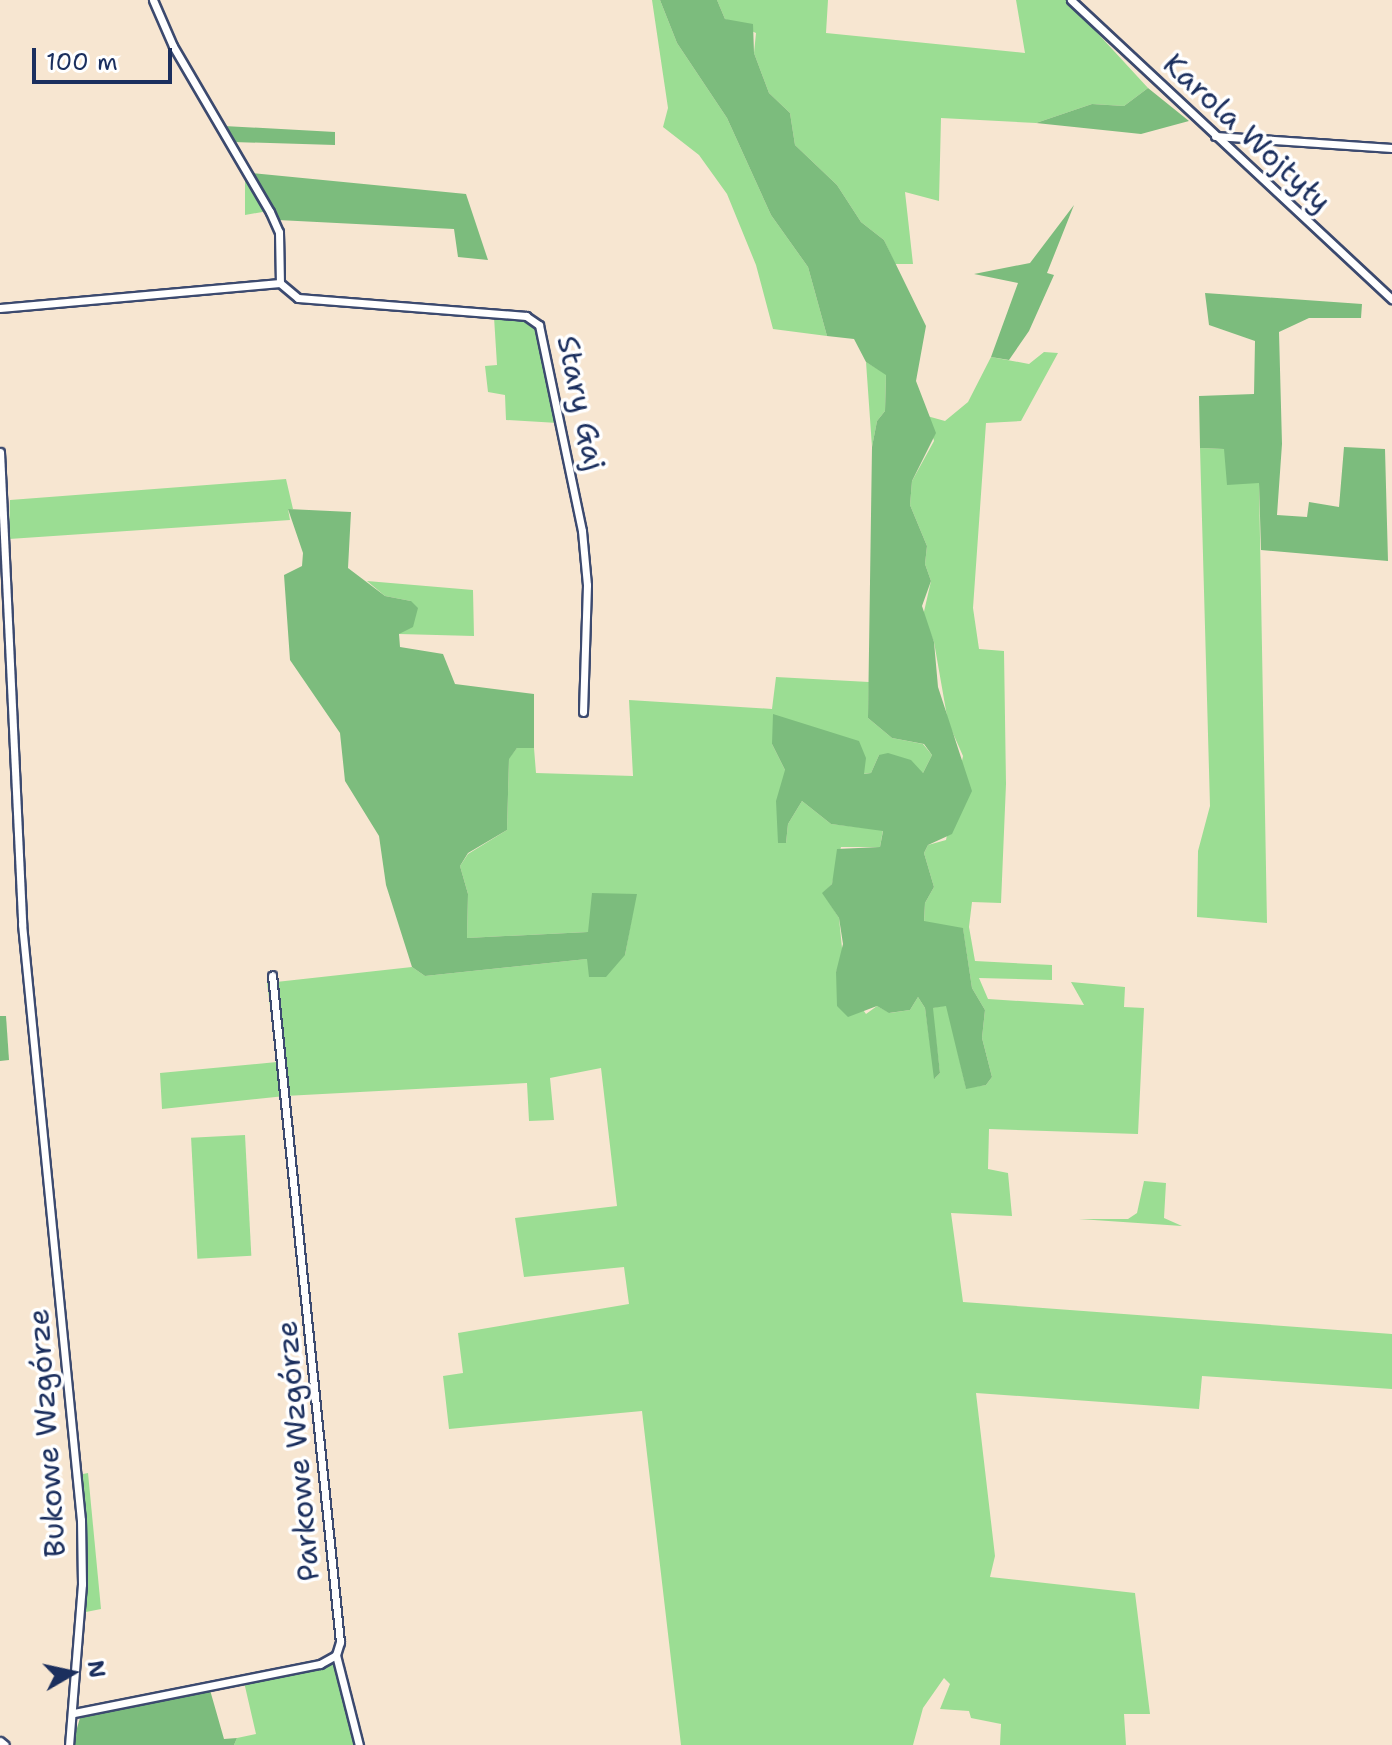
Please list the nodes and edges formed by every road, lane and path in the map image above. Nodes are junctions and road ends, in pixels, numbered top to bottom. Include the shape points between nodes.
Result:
1 (153, 0) edge
2 (1071, 0) edge
3 (1215, 136) junction
4 (1392, 148) edge
5 (280, 283) junction
6 (1392, 299) edge
7 (0, 308) edge
8 (0, 452) edge
9 (583, 712) dead end
10 (272, 975) dead end
11 (336, 1655) junction
12 (74, 1713) junction
13 (0, 1741) edge
14 (5, 1745) edge
15 (69, 1745) edge
16 (359, 1745) edge

1 - 5 street via 173,46 279,232
2 - 3 street, Karola Wojtyły
3 - 4 street
3 - 6 street, Karola Wojtyły
5 - 7 street
5 - 9 street, Stary Gaj via 298,298 526,316 539,325 582,531 587,585
8 - 12 street, Bukowe Wzgórze via 22,924 81,1520
10 - 11 street, Parkowe Wzgórze via 340,1642
11 - 12 street via 320,1664
11 - 16 street, Parkowe Wzgórze
12 - 15 street, Bukowe Wzgórze
13 - 14 street

